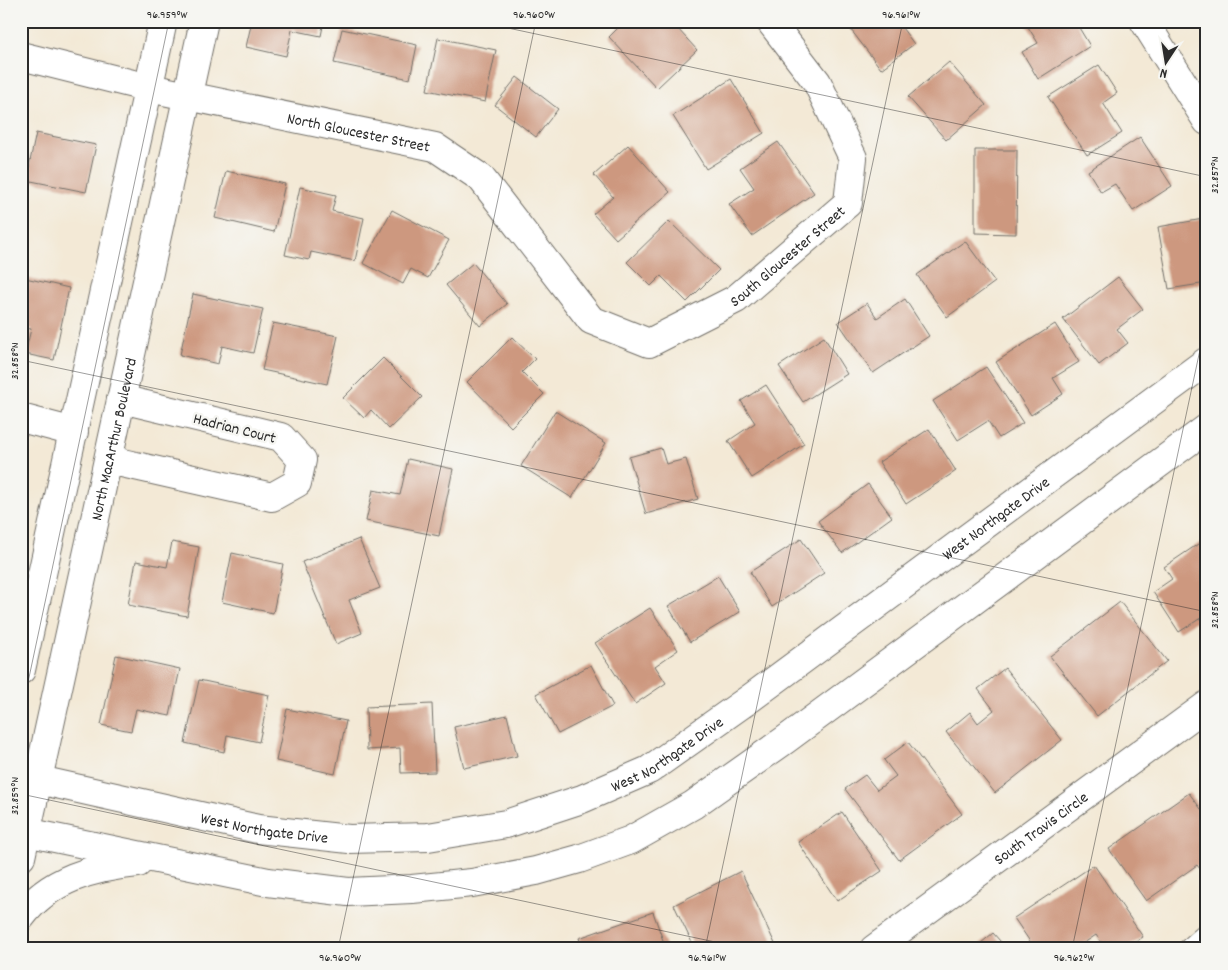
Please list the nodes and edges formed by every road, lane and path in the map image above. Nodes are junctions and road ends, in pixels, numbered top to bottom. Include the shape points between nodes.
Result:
1 (163, 21) edge
2 (204, 21) edge
3 (770, 21) edge
4 (1144, 21) edge
5 (21, 56) edge
6 (149, 88) junction
7 (188, 95) junction
8 (1207, 121) edge
9 (649, 343) joint
10 (1207, 361) edge
11 (121, 400) junction
12 (21, 418) edge
13 (1207, 428) edge
14 (74, 432) junction
15 (112, 450) junction
16 (21, 670) edge
17 (1207, 705) edge
18 (30, 777) edge
19 (23, 840) edge
20 (163, 861) junction
21 (21, 917) edge
22 (1207, 929) edge
23 (874, 949) edge
24 (1184, 949) edge

1 - 6 main road
2 - 7 main road, North MacArthur Boulevard
3 - 9 main road, South Gloucester Street via 817,82 853,158 848,203 736,299
4 - 8 main road
5 - 6 main road, North Gloucester Street
6 - 7 main road, North Gloucester Street
6 - 14 main road
7 - 9 main road, North Gloucester Street via 436,147 481,178 591,320
7 - 11 main road, North MacArthur Boulevard
10 - 18 main road, West Northgate Drive via 657,764 582,799 506,824 428,837 349,839 258,829
11 - 15 main road, North MacArthur Boulevard
11 - 15 main road, Hadrian Court via 282,437 302,460 297,483 272,497
12 - 14 main road
13 - 20 main road via 785,740 693,805 630,840 518,874 412,890 348,892 268,882
14 - 15 main road
14 - 16 main road
15 - 18 main road, North MacArthur Boulevard
17 - 23 main road, South Travis Circle
18 - 19 main road, North MacArthur Boulevard
19 - 20 main road
20 - 21 main road via 104,867 71,878 32,903
22 - 24 lane

